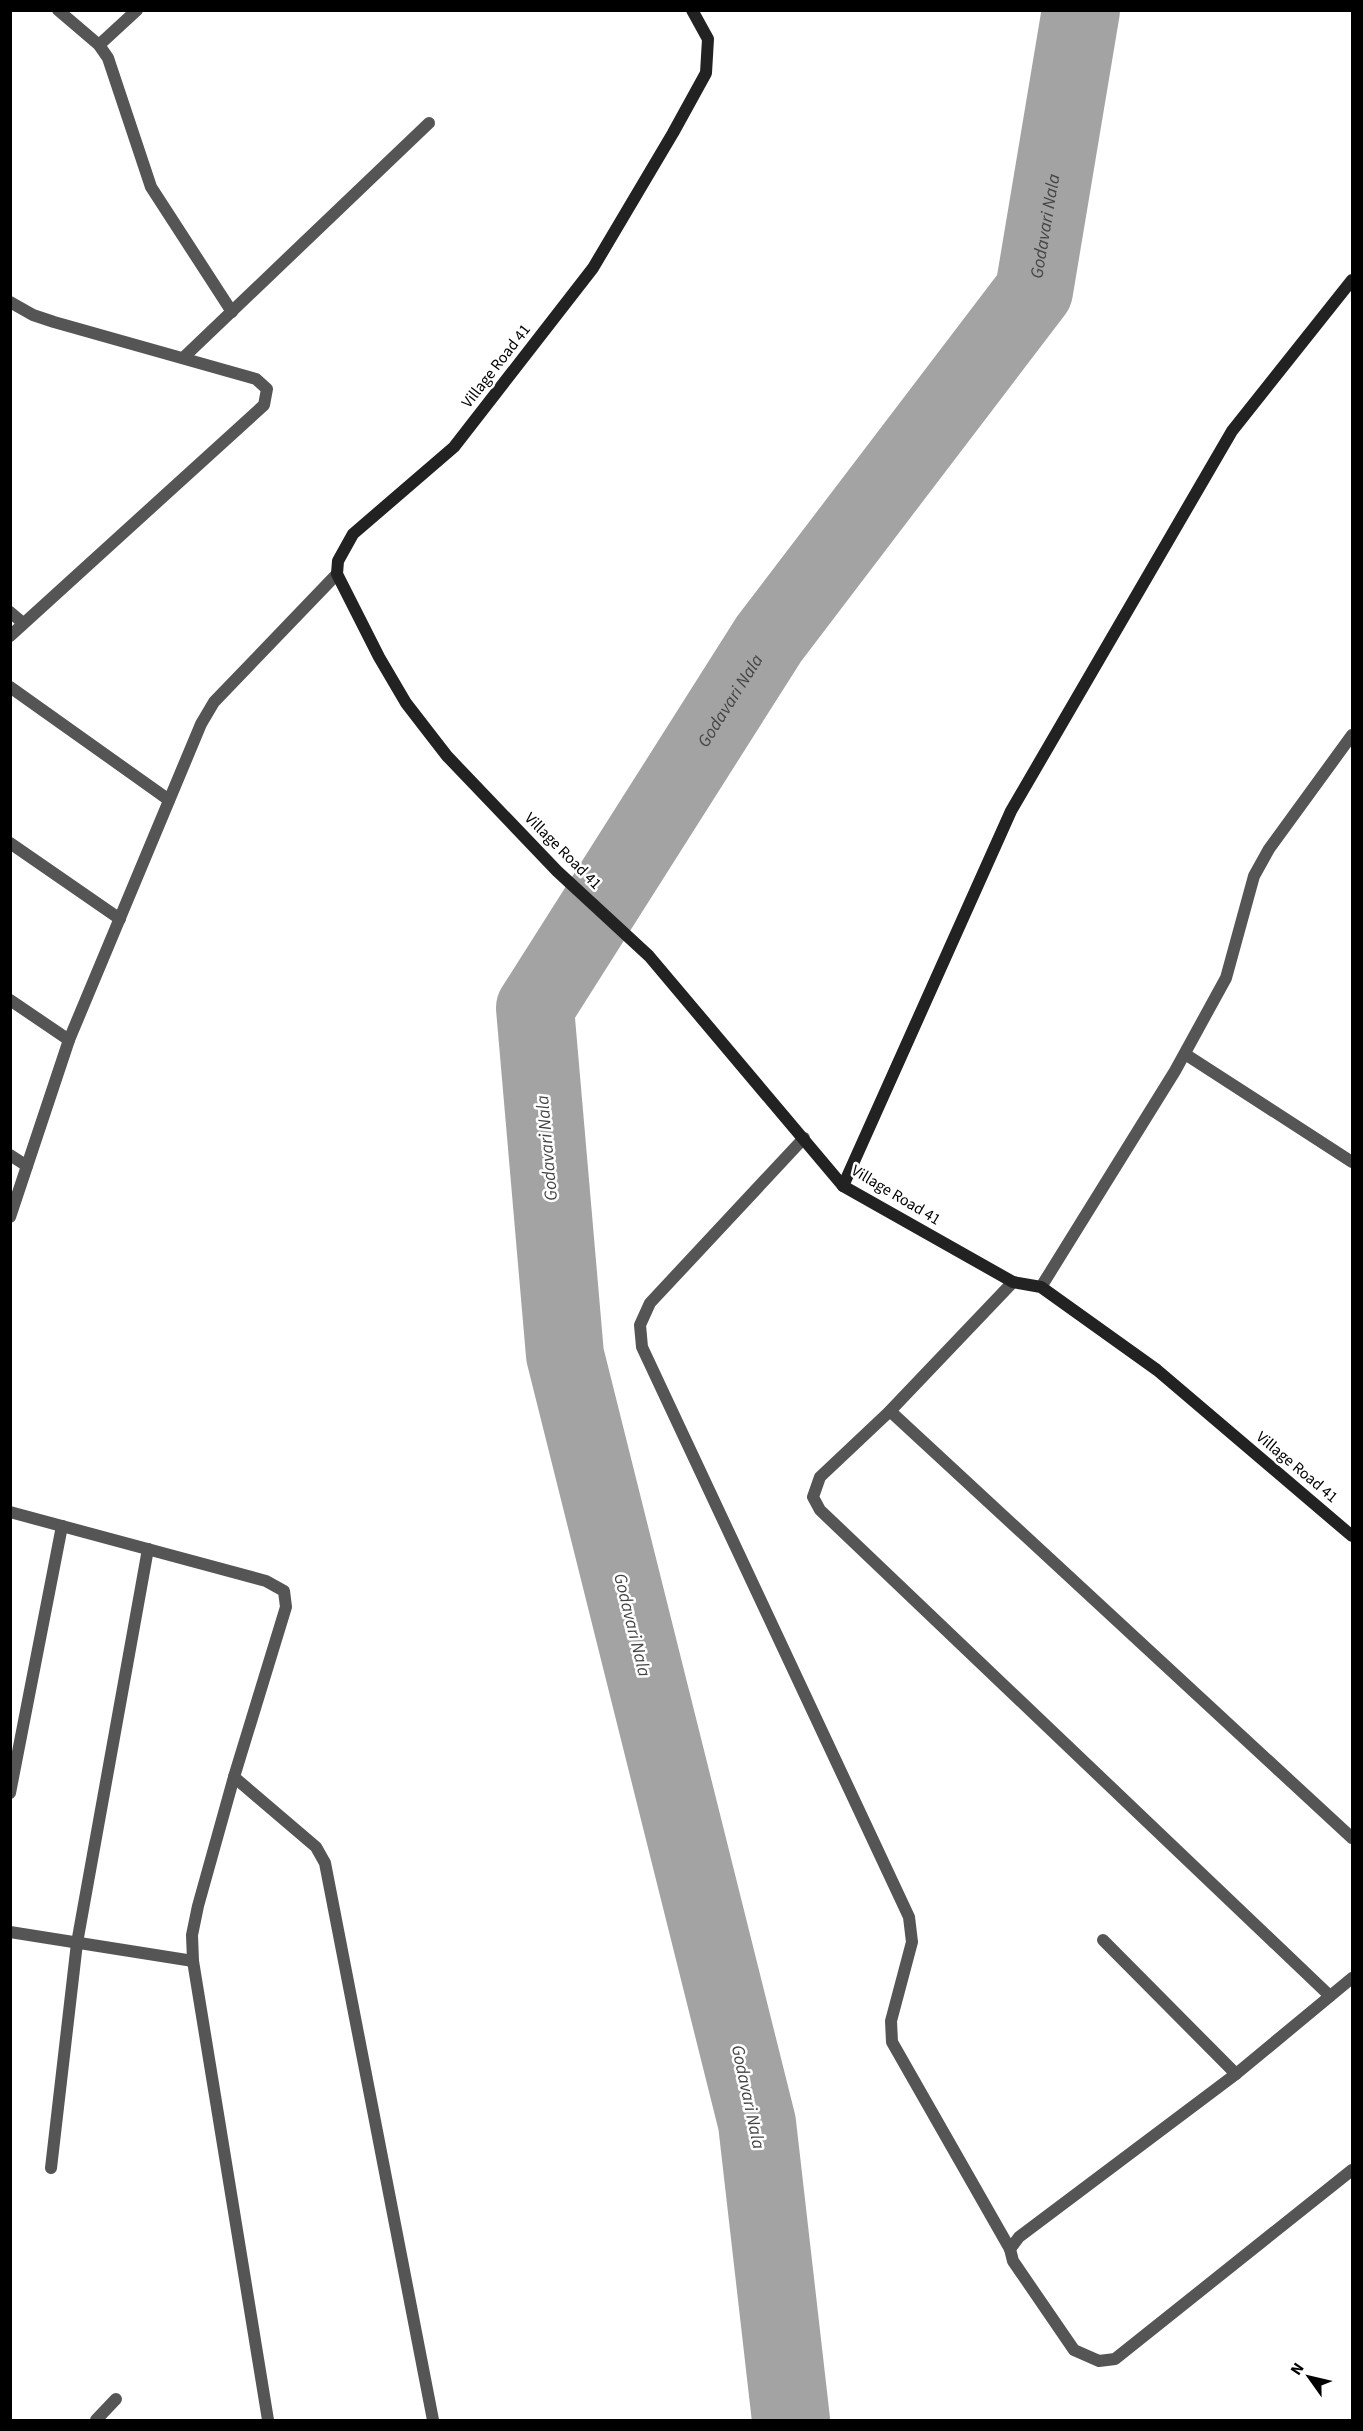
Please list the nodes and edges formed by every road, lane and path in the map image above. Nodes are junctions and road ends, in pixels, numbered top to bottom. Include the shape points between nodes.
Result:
1 (58, 10) edge
2 (137, 10) edge
3 (692, 10) edge
4 (99, 45) junction
5 (429, 123) dead end
6 (1353, 280) edge
7 (10, 302) edge
8 (232, 312) junction
9 (183, 358) junction
10 (337, 574) junction
11 (10, 612) edge
12 (23, 623) junction
13 (10, 636) edge
14 (10, 687) edge
15 (1353, 735) edge
16 (169, 800) junction
17 (10, 843) edge
18 (120, 919) junction
19 (10, 1000) edge
20 (69, 1040) junction
21 (1185, 1054) junction
22 (804, 1138) junction
23 (10, 1155) edge
24 (1353, 1162) edge
25 (27, 1166) junction
26 (843, 1186) junction
27 (10, 1216) edge
28 (1013, 1282) junction
29 (1041, 1287) junction
30 (890, 1411) junction
31 (10, 1512) edge
32 (62, 1526) junction
33 (1353, 1536) edge
34 (148, 1549) junction
35 (234, 1777) junction
36 (10, 1793) edge
37 (1353, 1838) edge
38 (10, 1932) edge
39 (1103, 1940) dead end
40 (77, 1943) junction
41 (193, 1961) junction
42 (1353, 1978) edge
43 (1330, 1996) junction
44 (1236, 2074) junction
45 (51, 2168) dead end
46 (1353, 2170) edge
47 (1010, 2248) junction
48 (116, 2399) dead end
49 (96, 2421) edge
50 (268, 2421) edge
51 (433, 2421) edge

1 - 4 street
2 - 4 street
3 - 10 street, Village Road 41 via 708,39 706,73 593,268 454,447 353,534 338,561
4 - 8 street via 108,58 151,187
5 - 8 street
6 - 26 street via 1232,431 1011,811
7 - 9 street via 54,322
8 - 9 street
9 - 12 street via 256,379 267,389 264,405
10 - 16 street via 214,702
10 - 22 street, Village Road 41 via 406,703 447,756 557,871 649,956
11 - 12 street
12 - 13 street
14 - 16 street
15 - 21 street via 1269,849 1254,876 1226,978
16 - 18 street
17 - 18 street
18 - 20 street
19 - 20 street
20 - 25 street
21 - 24 street
21 - 29 street
22 - 26 street, Village Road 41
22 - 47 street via 650,1303 640,1325 642,1347 909,1917 912,1942 891,2021 892,2042
23 - 25 street
25 - 27 street
26 - 28 street, Village Road 41
28 - 29 street, Village Road 41
28 - 30 street
29 - 33 street, Village Road 41 via 1157,1370
30 - 37 street
30 - 43 street via 820,1478 813,1497 820,1510
31 - 32 street
32 - 34 street
32 - 36 street
34 - 35 street via 266,1581 284,1591 286,1607
34 - 40 street
35 - 41 street via 198,1906 192,1935
35 - 51 street via 316,1848 325,1863
38 - 40 street
39 - 44 street
40 - 41 street
40 - 45 street
41 - 50 street
42 - 43 street
43 - 44 street
44 - 47 street
46 - 47 street via 1115,2359 1099,2361 1074,2350 1013,2261
48 - 49 street

